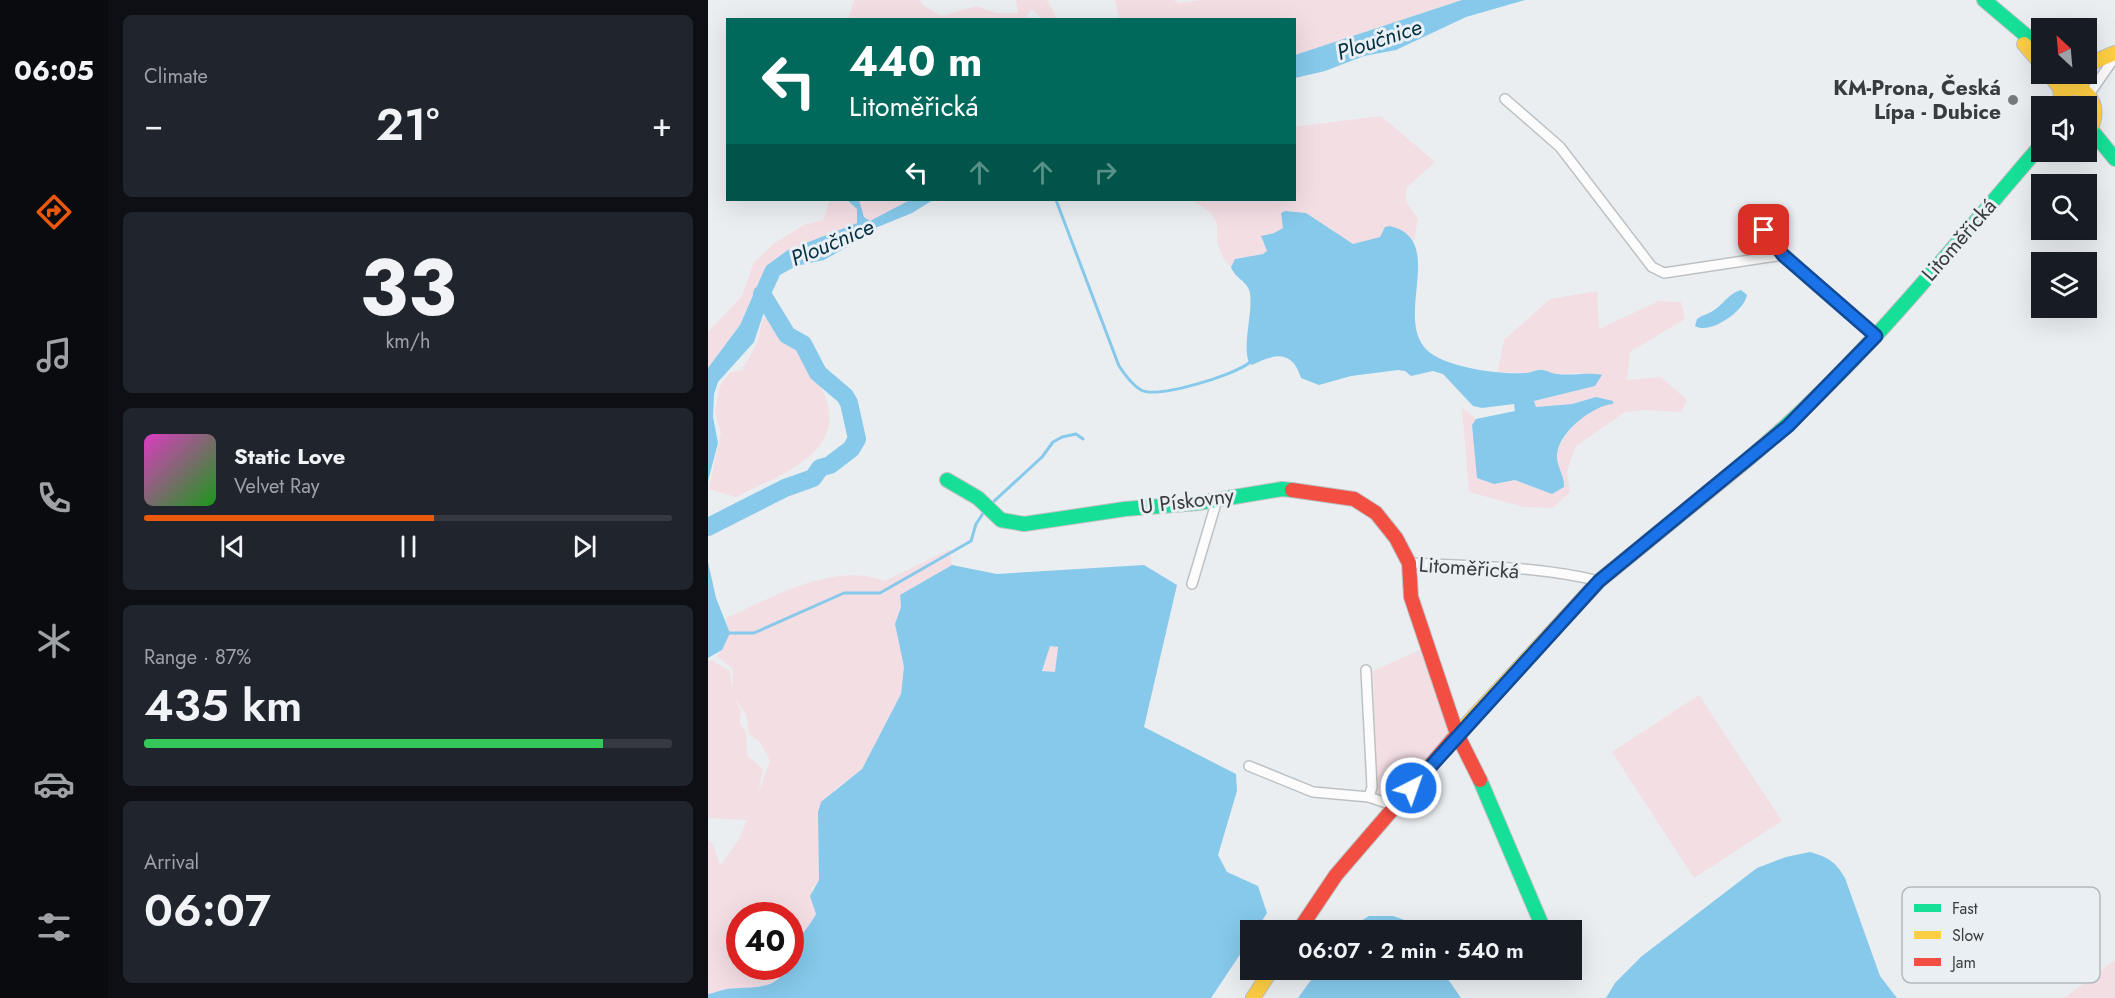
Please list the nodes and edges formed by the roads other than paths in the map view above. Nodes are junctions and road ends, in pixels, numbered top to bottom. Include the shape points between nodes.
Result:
1 (1984, 0) edge
2 (2001, 16) junction
3 (2031, 36) edge
4 (2031, 40) edge
5 (2031, 52) edge
6 (2115, 53) edge
7 (2115, 57) edge
8 (2097, 60) edge
9 (2079, 84) edge
10 (2087, 89) junction
11 (2065, 96) edge
12 (1505, 99) dead end
13 (2097, 128) edge
14 (2097, 140) edge
15 (2031, 157) edge
16 (2115, 159) edge
17 (1752, 211) dead end
18 (1783, 255) junction
19 (1876, 336) junction
20 (947, 480) dead end
21 (1217, 500) junction
22 (1409, 563) junction
23 (1599, 581) junction
24 (1192, 584) dead end
25 (1366, 670) dead end
26 (1457, 734) junction
27 (1249, 766) dead end
28 (1369, 797) junction
29 (1395, 806) junction
30 (1306, 920) edge
31 (1540, 920) edge
32 (1265, 980) edge
33 (1253, 998) edge

1 - 2 street
2 - 3 street
2 - 4 street
2 - 5 street
6 - 8 street
7 - 10 street
9 - 10 street
10 - 11 street via 2072,89
10 - 13 street via 2100,96 2105,111
12 - 18 street via 1560,147 1652,267 1664,273
14 - 16 street
15 - 19 street, Litoměřická
17 - 18 street
18 - 19 street
19 - 23 street, Litoměřická via 1788,426
20 - 21 street, U Pískovny via 978,498 1001,520 1024,524
21 - 22 street, U Pískovny via 1282,489 1354,498 1376,513
21 - 24 street
22 - 23 street, Litoměřická
22 - 26 street, Litoměřická via 1411,597
23 - 26 street, Litoměřická
25 - 28 street via 1372,787
26 - 29 street, Litoměřická
26 - 31 street, Litoměřická
27 - 28 street via 1313,792
28 - 29 street
29 - 30 street, Litoměřická via 1336,875
32 - 33 street

